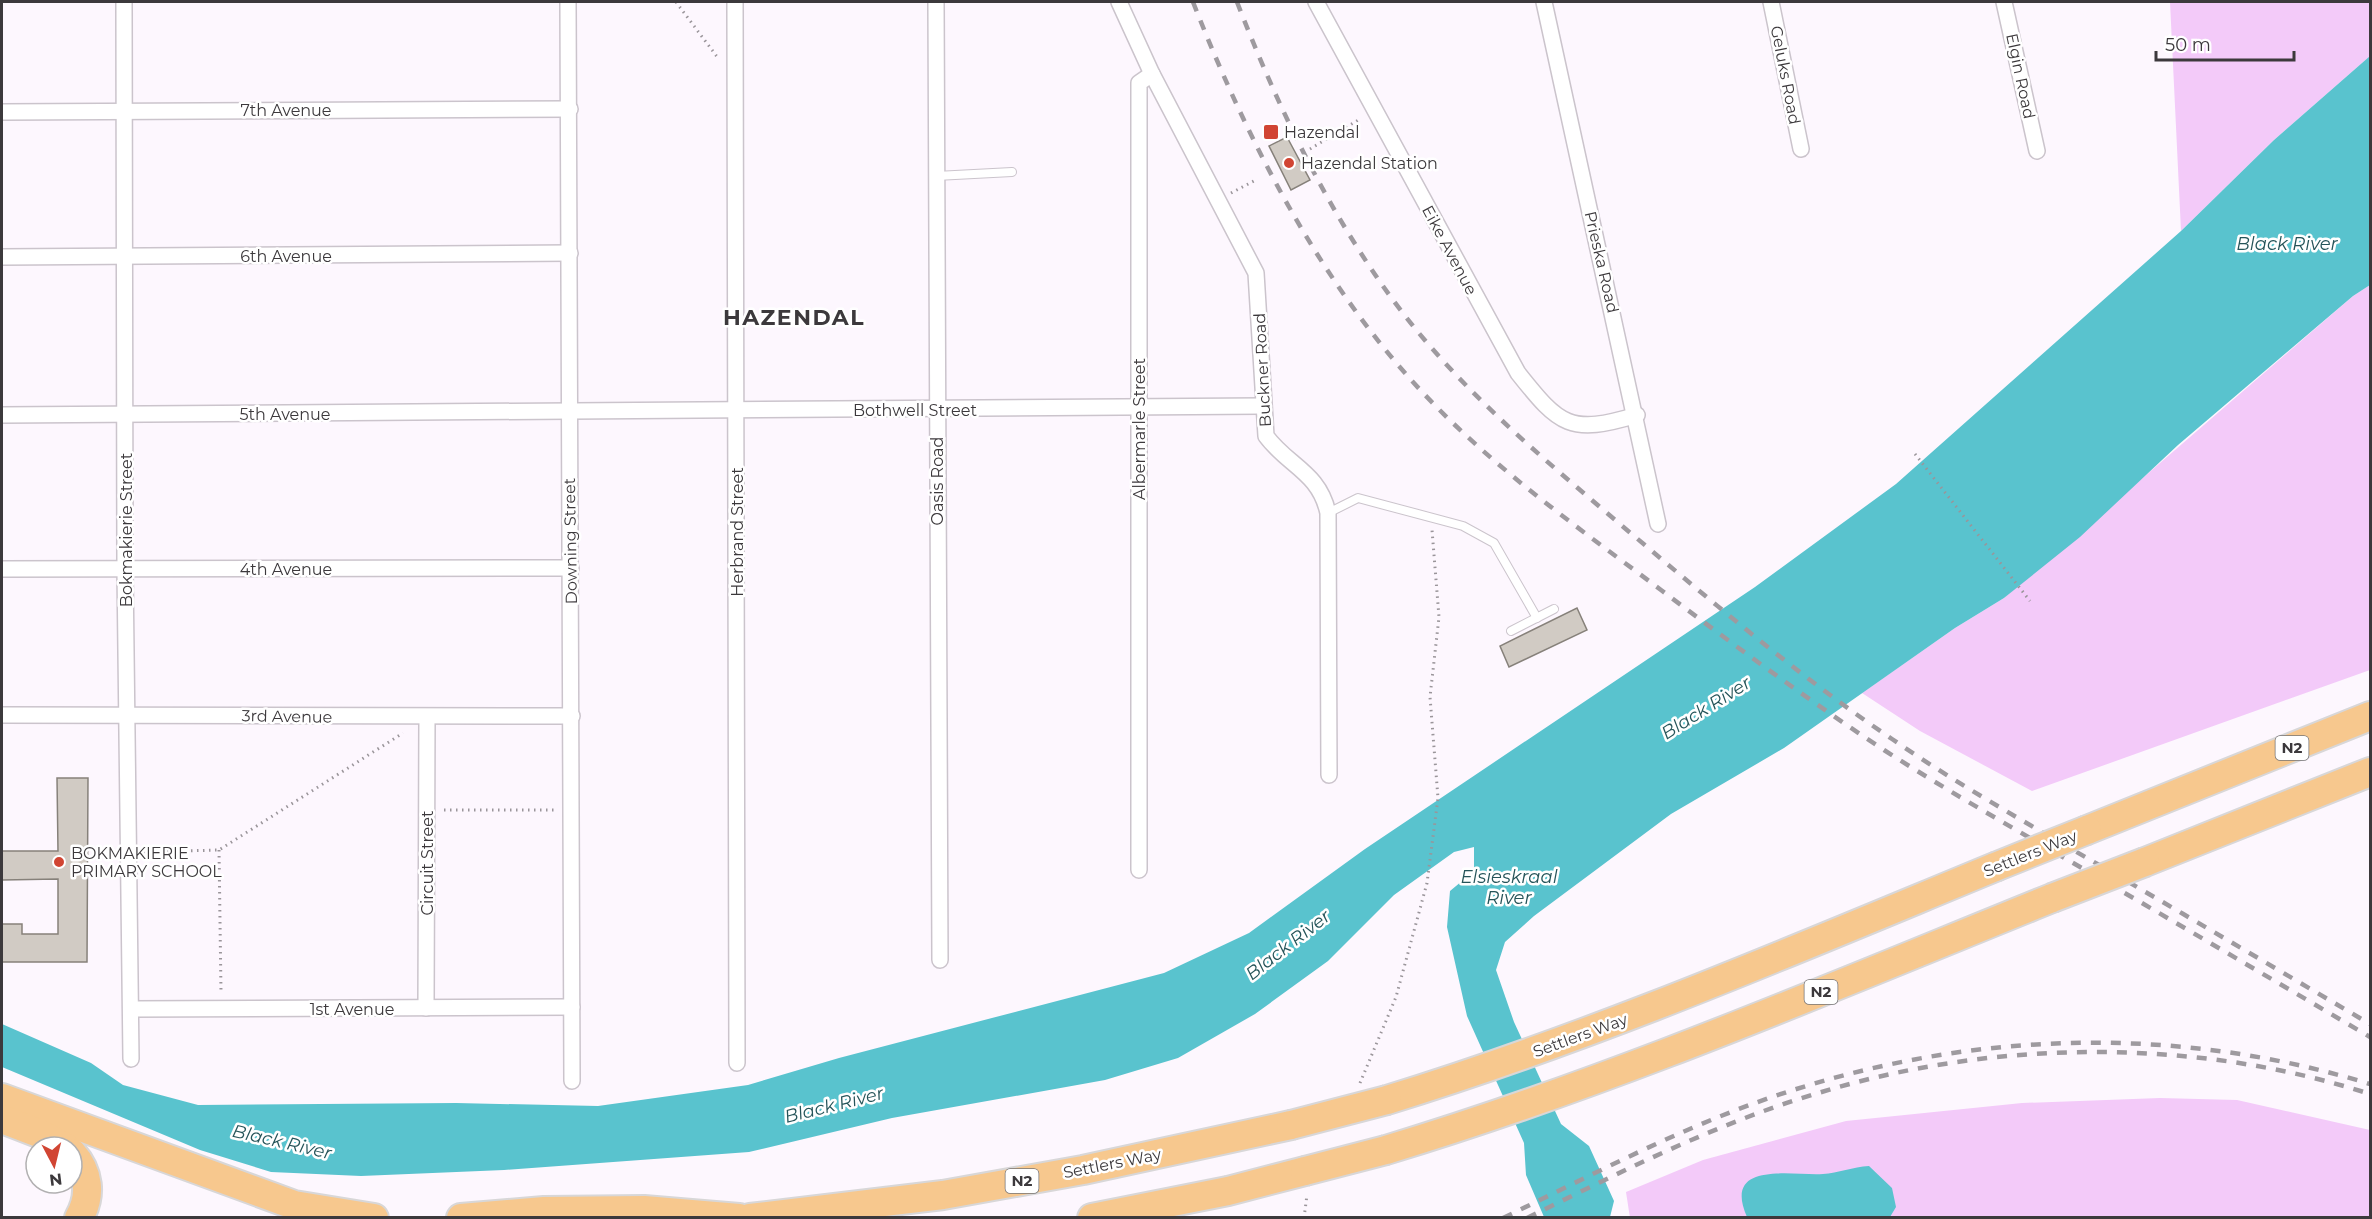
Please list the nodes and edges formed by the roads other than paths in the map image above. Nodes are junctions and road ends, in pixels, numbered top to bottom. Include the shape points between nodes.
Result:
1 (124, 2) edge
2 (568, 2) edge
3 (735, 2) edge
4 (936, 2) edge
5 (1119, 2) edge
6 (1316, 2) edge
7 (1544, 2) edge
8 (1771, 2) edge
9 (2004, 2) edge
10 (1152, 74) junction
11 (570, 109) junction
12 (125, 111) junction
13 (2, 112) edge
14 (1801, 149) dead end
15 (2037, 151) dead end
16 (1012, 172) dead end
17 (936, 176) junction
18 (570, 253) junction
19 (2, 257) edge
20 (125, 257) junction
21 (1262, 406) junction
22 (1139, 408) junction
23 (936, 410) junction
24 (569, 412) junction
25 (736, 412) junction
26 (126, 415) junction
27 (1637, 415) junction
28 (2, 416) edge
29 (1328, 513) junction
30 (1658, 524) dead end
31 (571, 568) junction
32 (2, 569) edge
33 (125, 570) junction
34 (1554, 609) dead end
35 (1537, 618) junction
36 (1511, 632) dead end
37 (2, 715) edge
38 (129, 715) junction
39 (572, 716) junction
40 (2370, 716) edge
41 (427, 717) junction
42 (2370, 772) edge
43 (1329, 775) dead end
44 (1139, 870) dead end
45 (940, 960) dead end
46 (572, 1007) junction
47 (426, 1008) junction
48 (132, 1009) junction
49 (131, 1059) dead end
50 (737, 1063) dead end
51 (572, 1081) dead end
52 (2, 1098) edge
53 (2, 1119) edge
54 (43, 1135) edge
55 (84, 1170) edge
56 (79, 1218) edge
57 (374, 1218) edge
58 (460, 1218) edge
59 (739, 1218) edge
60 (750, 1218) edge
61 (1092, 1218) edge

1 - 12 street, Bokmakierie Street
2 - 11 street, Downing Street
3 - 25 street, Herbrand Street
4 - 17 street, Oasis Road
5 - 10 street
6 - 27 street, Eike Avenue via 1518,374 1566,422 1603,425
7 - 27 street, Prieska Road
8 - 14 street, Geluks Road
9 - 15 street, Elgin Road
10 - 21 street, Buckner Road via 1256,273
10 - 22 street, Albermarle Street via 1139,83
11 - 12 street, 7th Avenue
11 - 18 street, Downing Street
12 - 13 street, 7th Avenue
12 - 20 street, Bokmakierie Street
16 - 17 lane
17 - 23 street, Oasis Road
18 - 20 street, 6th Avenue
18 - 24 street, Downing Street
19 - 20 street, 6th Avenue
20 - 26 street, Bokmakierie Street
21 - 22 street, Bothwell Street
21 - 29 street, Buckner Road via 1266,436 1316,482
22 - 23 street, Bothwell Street
22 - 44 street, Albermarle Street
23 - 25 street, Bothwell Street
23 - 45 street, Oasis Road
24 - 25 street, Bothwell Street
24 - 26 street, 5th Avenue
24 - 31 street, Downing Street
25 - 50 street, Herbrand Street
26 - 28 street, 5th Avenue
26 - 33 street, Bokmakierie Street
27 - 30 street, Prieska Road
29 - 35 lane via 1358,498 1463,526 1494,543
29 - 43 street, Buckner Road
31 - 33 street, 4th Avenue
31 - 39 street, Downing Street
32 - 33 street, 4th Avenue
33 - 38 street, Bokmakierie Street
34 - 35 lane
35 - 36 lane
37 - 38 street, 3rd Avenue
38 - 41 street, 3rd Avenue
38 - 48 street, Bokmakierie Street
39 - 41 street, 3rd Avenue
39 - 46 street, Downing Street
40 - 60 highway, Settlers Way / N2, bridge via 1704,988 1475,1073 1291,1125 1083,1170 943,1195
41 - 47 street, Circuit Street
42 - 61 highway, N2, bridge via 1711,1036 1493,1118 1386,1150 1308,1179
46 - 47 street, 1st Avenue
46 - 51 street, Downing Street
47 - 48 street, 1st Avenue
48 - 49 street, Bokmakierie Street
52 - 57 highway via 294,1205
53 - 54 highway
55 - 56 highway via 87,1201
58 - 59 highway via 644,1210

